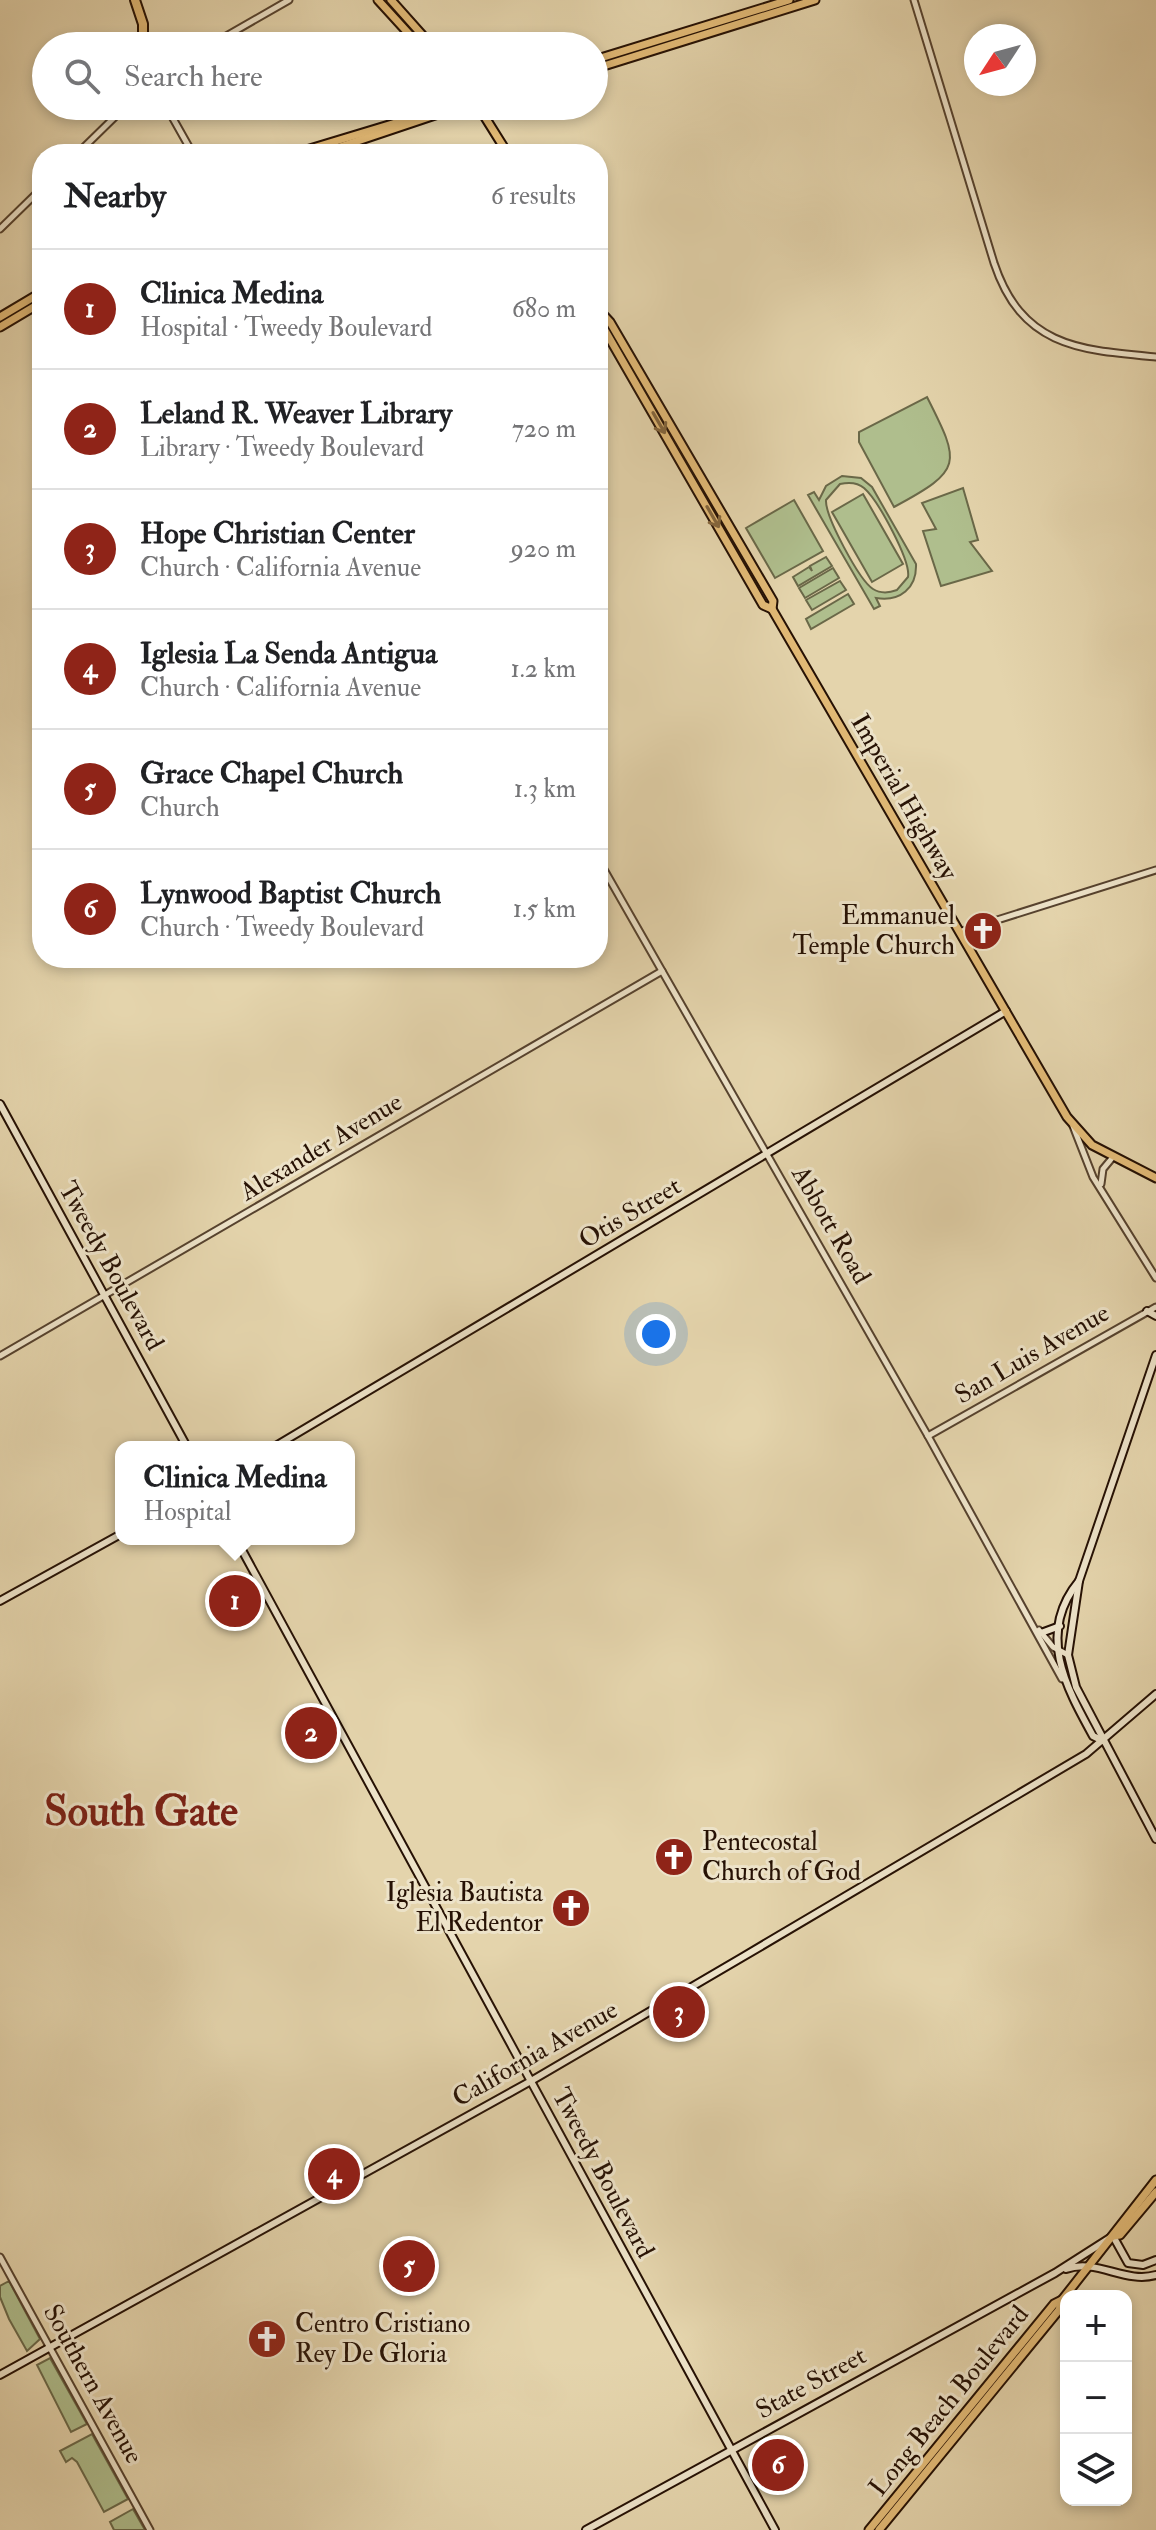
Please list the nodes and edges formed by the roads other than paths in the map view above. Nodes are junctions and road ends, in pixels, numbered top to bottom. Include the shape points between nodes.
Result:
1 (135, 0) edge
2 (289, 0) edge
3 (378, 0) edge
4 (391, 0) edge
5 (789, 0) edge
6 (815, 0) edge
7 (914, 0) edge
8 (143, 32) edge
9 (233, 32) edge
10 (407, 32) edge
11 (420, 32) edge
12 (608, 56) edge
13 (608, 65) edge
14 (112, 120) edge
15 (174, 120) edge
16 (405, 120) edge
17 (419, 120) edge
18 (487, 120) edge
19 (87, 144) edge
20 (187, 144) edge
21 (326, 144) edge
22 (351, 144) edge
23 (502, 144) edge
24 (32, 198) edge
25 (0, 229) edge
26 (32, 298) edge
27 (32, 308) edge
28 (0, 317) edge
29 (608, 321) edge
30 (0, 327) edge
31 (1156, 357) edge
32 (1156, 870) edge
33 (608, 876) edge
34 (959, 932) junction
35 (662, 971) junction
36 (1006, 1011) junction
37 (0, 1104) edge
38 (1073, 1126) junction
39 (766, 1152) junction
40 (1113, 1157) junction
41 (1156, 1178) edge
42 (1101, 1185) junction
43 (1156, 1278) edge
44 (105, 1298) junction
45 (1156, 1307) edge
46 (1147, 1311) junction
47 (1156, 1316) edge
48 (1156, 1355) edge
49 (0, 1356) edge
50 (928, 1436) junction
51 (184, 1441) edge
52 (284, 1441) edge
53 (115, 1537) edge
54 (239, 1545) edge
55 (1079, 1581) junction
56 (0, 1601) edge
57 (1027, 1612) junction
58 (1060, 1626) junction
59 (1041, 1633) junction
60 (1058, 1651) junction
61 (1068, 1655) junction
62 (1062, 1679) junction
63 (1156, 1694) edge
64 (1103, 1741) junction
65 (1156, 1839) edge
66 (531, 2081) junction
67 (1156, 2180) edge
68 (1156, 2192) edge
69 (1113, 2236) junction
70 (0, 2257) edge
71 (1156, 2260) edge
72 (1090, 2266) junction
73 (1055, 2273) junction
74 (1156, 2275) edge
75 (1070, 2290) edge
76 (1060, 2301) edge
77 (1060, 2303) edge
78 (50, 2347) junction
79 (0, 2375) edge
80 (731, 2449) junction
81 (908, 2481) junction
82 (898, 2506) junction
83 (150, 2530) edge
84 (586, 2530) edge
85 (775, 2530) edge
86 (869, 2530) edge
87 (879, 2530) edge

1 - 8 highway
2 - 9 street
3 - 10 main road
4 - 11 main road
5 - 12 main road
6 - 13 main road
7 - 31 street via 994,263 1012,302 1039,331 1072,347
14 - 19 street
15 - 20 street
16 - 21 main road
17 - 22 main road
18 - 23 main road
24 - 25 street
26 - 28 main road
27 - 30 main road
29 - 34 main road, Imperial Highway via 715,498 773,601 772,609
32 - 34 street
33 - 35 street, Abbott Road
34 - 36 main road, Imperial Highway
35 - 39 street, Abbott Road
35 - 44 street, Alexander Avenue
36 - 38 main road, Imperial Highway
36 - 39 main road, Otis Street
37 - 44 main road, Tweedy Boulevard
38 - 40 main road, Imperial Highway
38 - 42 street
39 - 50 street, Abbott Road
39 - 52 main road, Otis Street
40 - 41 main road, Imperial Highway
40 - 42 street via 1103,1169
42 - 43 street
44 - 49 street, Alexander Avenue
44 - 51 main road, Tweedy Boulevard
45 - 46 street, San Luis Avenue
46 - 47 main road
46 - 50 street, San Luis Avenue
48 - 55 main road
50 - 57 street, Abbott Road
53 - 56 main road
54 - 66 main road, Tweedy Boulevard
55 - 58 main road
55 - 61 main road
57 - 59 street, Abbott Road
57 - 62 street, Abbott Road
58 - 59 main road
58 - 60 main road
59 - 60 street, Abbott Road
60 - 61 street, Abbott Road
60 - 62 main road
61 - 64 main road via 1076,1687
62 - 64 main road via 1093,1736
63 - 64 main road, California Avenue
64 - 65 main road
64 - 66 main road, California Avenue
66 - 78 main road, California Avenue
66 - 80 main road, Tweedy Boulevard
67 - 69 main road, Long Beach Boulevard
68 - 69 main road, Long Beach Boulevard via 1120,2235
69 - 71 main road via 1128,2263
69 - 72 main road, Long Beach Boulevard
69 - 73 main road, State Street
70 - 78 street, Southern Avenue
72 - 73 main road, State Street
72 - 74 main road, State Street via 1138,2279
72 - 75 main road, Long Beach Boulevard
73 - 80 main road, State Street
76 - 81 main road, Long Beach Boulevard
77 - 82 main road, Long Beach Boulevard
78 - 79 main road, California Avenue
78 - 83 street, Southern Avenue
80 - 84 main road, State Street
80 - 85 main road, Tweedy Boulevard
81 - 82 main road
81 - 86 main road, Long Beach Boulevard
82 - 87 main road, Long Beach Boulevard

